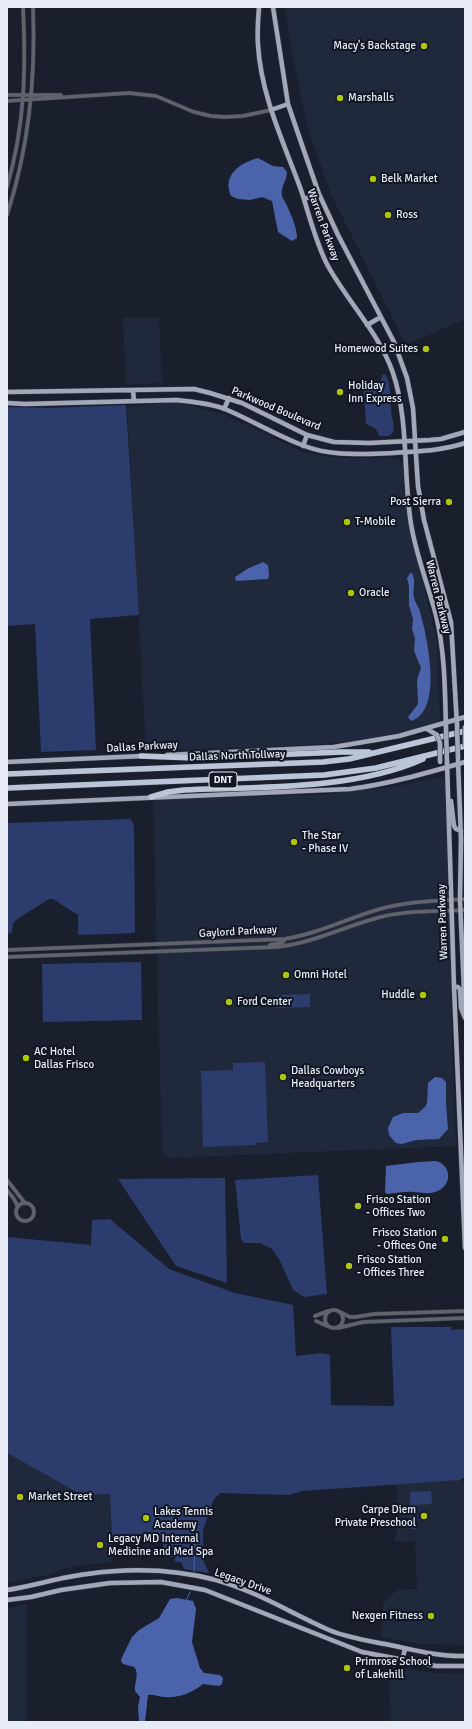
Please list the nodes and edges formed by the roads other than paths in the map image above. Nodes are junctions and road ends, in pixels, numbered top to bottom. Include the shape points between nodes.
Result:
1 (23, 7) edge
2 (33, 7) edge
3 (259, 7) edge
4 (273, 7) edge
5 (24, 31) junction
6 (34, 31) junction
7 (24, 94) junction
8 (32, 94) junction
9 (7, 95) edge
10 (70, 96) junction
11 (24, 100) junction
12 (32, 100) junction
13 (7, 101) edge
14 (288, 104) junction
15 (271, 110) junction
16 (7, 187) edge
17 (319, 194) junction
18 (304, 199) junction
19 (7, 216) edge
20 (381, 317) junction
21 (367, 325) junction
22 (133, 390) junction
23 (7, 392) edge
24 (229, 398) junction
25 (134, 402) junction
26 (7, 403) edge
27 (224, 409) junction
28 (465, 432) edge
29 (307, 435) junction
30 (416, 441) junction
31 (404, 442) junction
32 (465, 443) edge
33 (303, 446) junction
34 (416, 451) junction
35 (405, 452) junction
36 (465, 717) edge
37 (457, 719) junction
38 (446, 723) junction
39 (465, 727) edge
40 (427, 729) junction
41 (465, 731) edge
42 (465, 746) edge
43 (377, 753) junction
44 (436, 753) junction
45 (141, 756) junction
46 (458, 761) junction
47 (7, 762) edge
48 (465, 762) edge
49 (447, 765) junction
50 (435, 771) junction
51 (7, 774) edge
52 (7, 788) edge
53 (449, 794) junction
54 (151, 797) junction
55 (7, 804) edge
56 (461, 831) junction
57 (451, 899) junction
58 (463, 900) edge
59 (452, 911) junction
60 (463, 911) edge
61 (370, 912) junction
62 (373, 919) junction
63 (285, 939) junction
64 (236, 942) junction
65 (268, 947) junction
66 (236, 948) junction
67 (25, 949) junction
68 (7, 950) edge
69 (25, 956) junction
70 (7, 957) edge
71 (454, 987) junction
72 (465, 1014) edge
73 (465, 1018) edge
74 (7, 1180) edge
75 (7, 1190) edge
76 (25, 1203) junction
77 (18, 1207) junction
78 (465, 1248) edge
79 (330, 1311) junction
80 (465, 1311) edge
81 (340, 1312) junction
82 (381, 1314) junction
83 (315, 1316) dead end
84 (465, 1318) edge
85 (316, 1321) dead end
86 (381, 1321) junction
87 (329, 1327) junction
88 (338, 1328) junction
89 (8, 1590) edge
90 (9, 1600) edge
91 (405, 1649) junction
92 (465, 1656) edge
93 (402, 1661) junction
94 (465, 1666) edge

1 - 5 street
2 - 6 street
3 - 15 main road, Warren Parkway via 258,46
4 - 14 main road, Warren Parkway
5 - 6 street
5 - 7 street
6 - 8 street
7 - 8 street
7 - 9 street
7 - 11 street
8 - 10 street
8 - 12 street
10 - 12 street
10 - 15 street via 144,94 156,96 194,112 225,117
11 - 12 street
11 - 13 street
11 - 16 street via 18,142
12 - 19 street via 20,170
14 - 15 main road
14 - 17 main road, Warren Parkway
15 - 18 main road, Warren Parkway
17 - 18 main road
17 - 20 main road, Warren Parkway
18 - 21 main road, Warren Parkway via 327,264 352,306
20 - 21 main road
20 - 30 main road, Warren Parkway via 394,342 407,378
21 - 31 main road, Warren Parkway via 393,373 400,404
22 - 23 main road, Parkwood Boulevard
22 - 24 main road, Parkwood Boulevard via 194,389
22 - 25 main road
24 - 27 main road
24 - 29 main road, Parkwood Boulevard
25 - 26 main road, Parkwood Boulevard
25 - 27 main road, Parkwood Boulevard via 177,400
27 - 33 main road, Parkwood Boulevard
28 - 30 main road, Parkwood Boulevard via 441,439
29 - 31 main road, Parkwood Boulevard via 346,444
29 - 33 main road
30 - 31 main road, Parkwood Boulevard
30 - 34 main road, Warren Parkway
31 - 35 main road, Warren Parkway
32 - 34 main road, Parkwood Boulevard via 445,449
33 - 35 main road, Parkwood Boulevard via 337,454
34 - 35 main road, Parkwood Boulevard
34 - 37 main road, Warren Parkway via 418,486 424,520 451,622
35 - 38 main road, Warren Parkway via 413,536 436,617 440,641
36 - 37 main road, Dallas Parkway
37 - 38 main road, Dallas Parkway
37 - 46 main road, Warren Parkway, bridge
38 - 40 main road, Dallas Parkway
38 - 49 main road, Warren Parkway, bridge
39 - 42 main road, bridge
40 - 45 main road, Dallas Parkway via 334,747
40 - 50 main road, bridge via 437,735 440,743 440,762
41 - 43 highway, Dallas North Tollway / DNT
42 - 44 highway, Dallas North Tollway / DNT
43 - 45 highway via 195,758
43 - 51 highway, Dallas North Tollway / DNT via 323,762
44 - 52 highway, Dallas North Tollway / DNT via 376,768 324,775
44 - 54 highway via 413,764 323,784 184,790
45 - 47 main road, Dallas Parkway
46 - 48 main road
46 - 49 main road
46 - 56 main road, Warren Parkway
49 - 50 main road
49 - 53 main road, Warren Parkway
50 - 54 main road via 350,789
53 - 56 main road via 454,826
53 - 57 main road, Warren Parkway
54 - 55 main road
56 - 58 main road, Warren Parkway
57 - 58 street, Gaylord Parkway
57 - 59 main road, Warren Parkway
57 - 61 street, Gaylord Parkway via 410,902
58 - 60 main road, Warren Parkway
59 - 60 street, Gaylord Parkway
59 - 62 street, Gaylord Parkway via 400,913
59 - 71 main road, Warren Parkway
60 - 72 main road, Warren Parkway
61 - 62 street
61 - 63 street, Gaylord Parkway via 314,933
62 - 65 street, Gaylord Parkway via 310,941
63 - 64 street, Gaylord Parkway
63 - 65 street
64 - 66 street
64 - 67 street, Gaylord Parkway
65 - 66 street, Gaylord Parkway
66 - 69 street, Gaylord Parkway
67 - 68 street, Gaylord Parkway
67 - 69 street
69 - 70 street, Gaylord Parkway
71 - 73 main road via 460,989 461,1008
71 - 78 main road, Warren Parkway
74 - 76 street
75 - 77 street
76 - 77 street
76 - 77 street via 34,1209 31,1220 20,1220 16,1212
79 - 81 street
79 - 83 street
79 - 87 street via 325,1319
80 - 82 street
81 - 82 street via 350,1317
81 - 88 street via 344,1320
82 - 86 street
84 - 86 street
85 - 87 street
86 - 88 street via 357,1322
87 - 88 street
89 - 90 main road
89 - 91 main road, Legacy Drive via 87,1574 128,1570 189,1575 215,1580 251,1592 343,1635
90 - 93 main road, Legacy Drive via 110,1583 161,1582 206,1590 362,1652
91 - 92 main road, Legacy Drive
91 - 93 main road
93 - 94 main road, Legacy Drive via 436,1666

